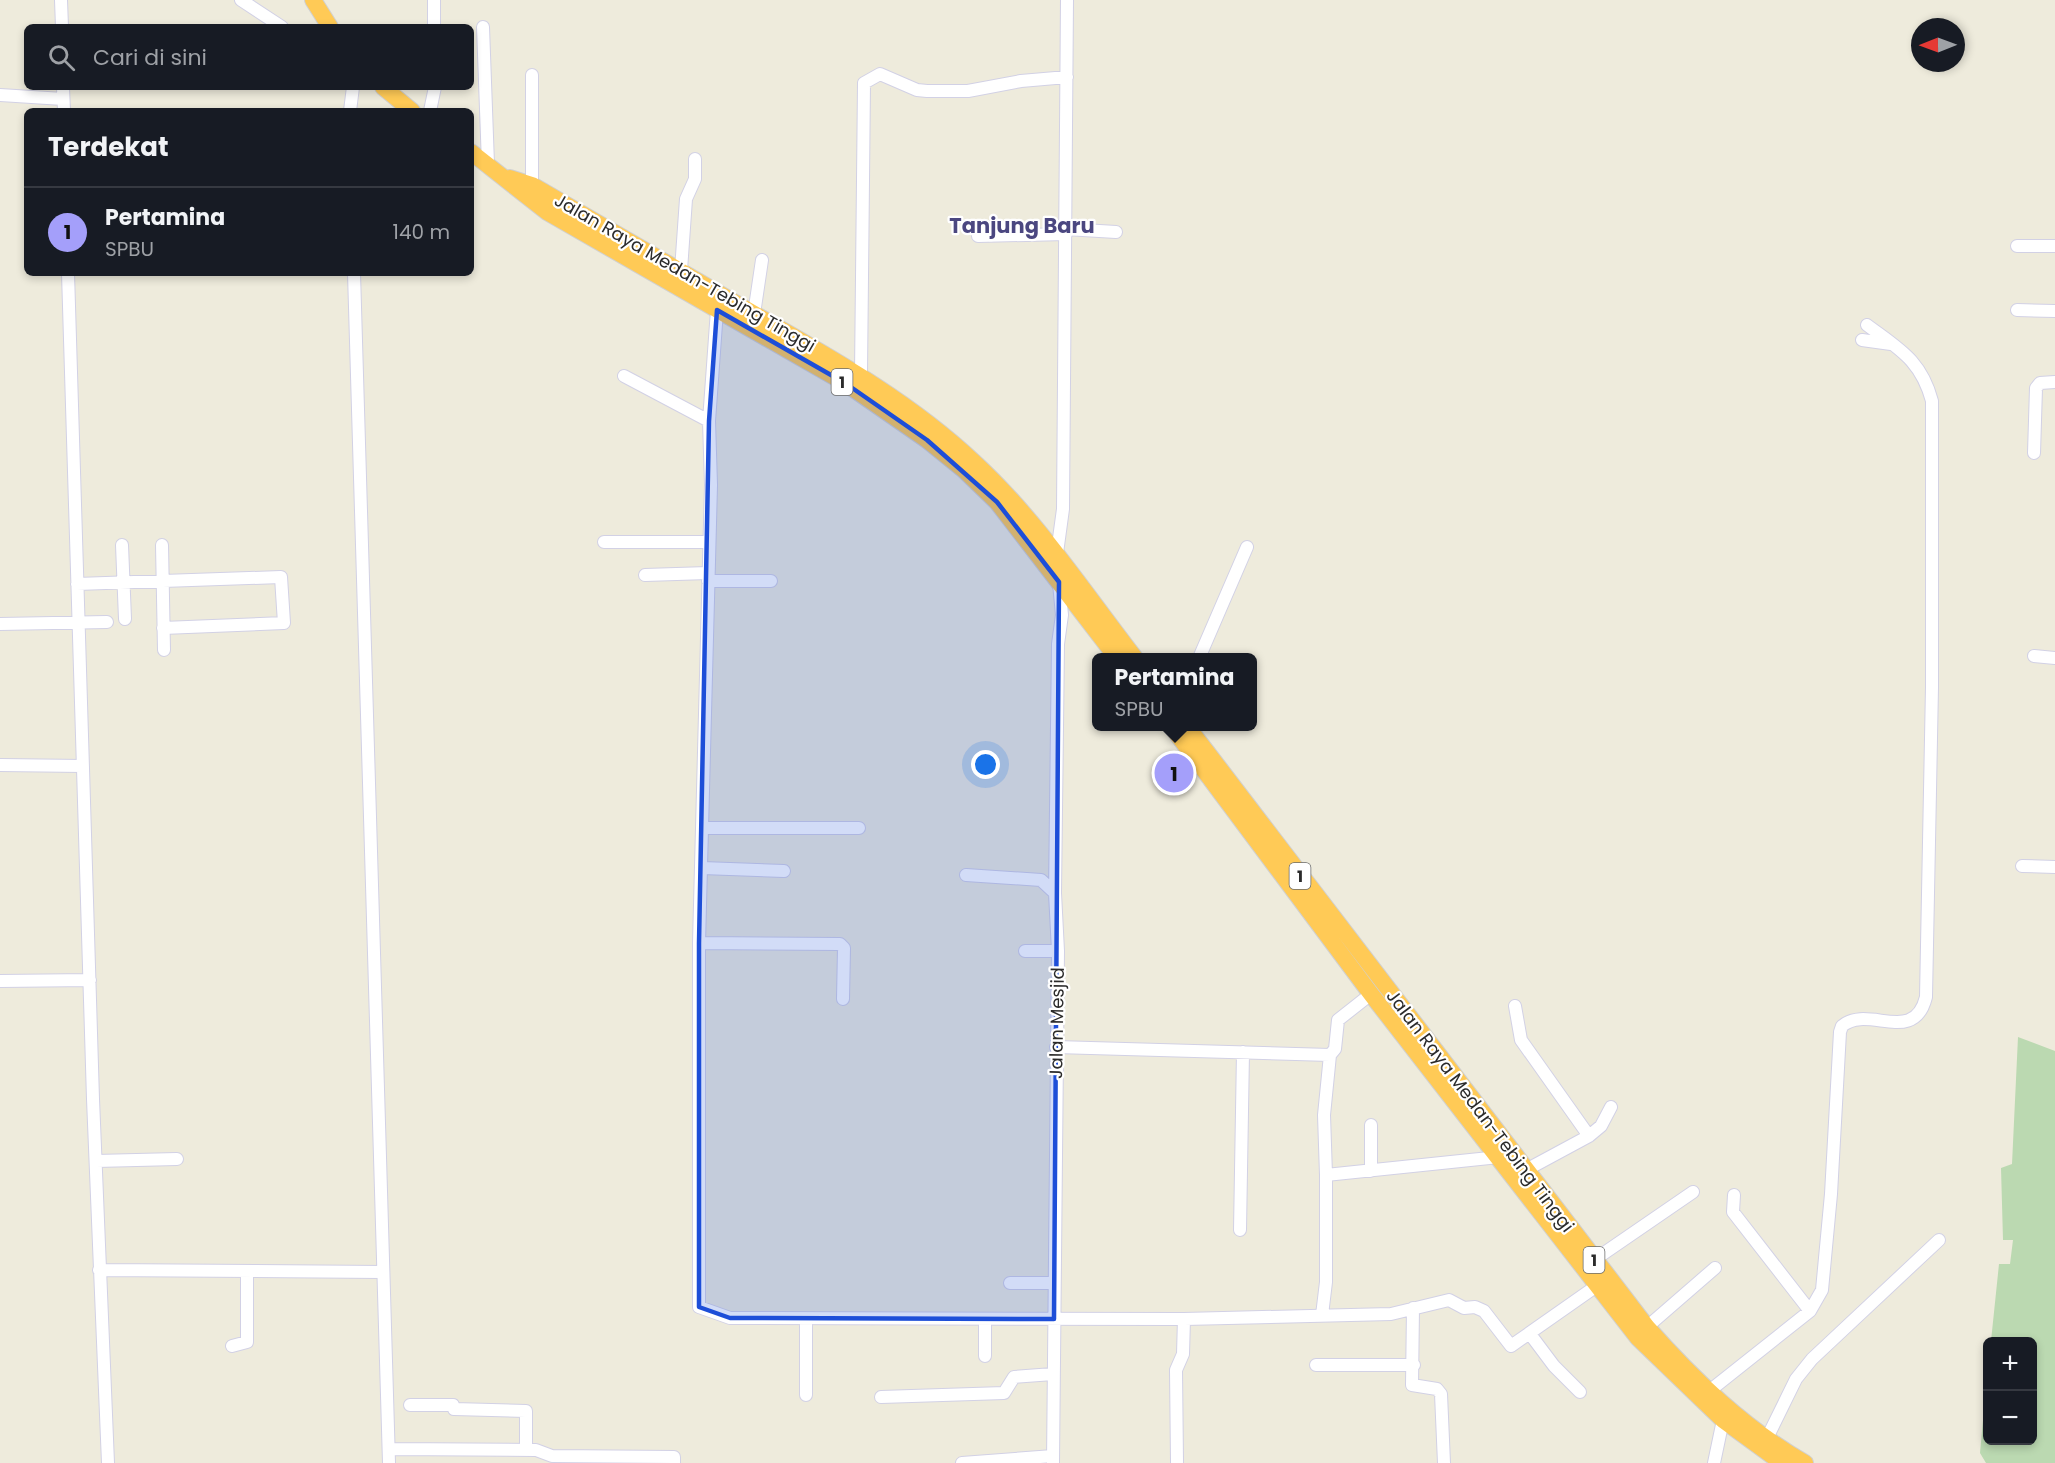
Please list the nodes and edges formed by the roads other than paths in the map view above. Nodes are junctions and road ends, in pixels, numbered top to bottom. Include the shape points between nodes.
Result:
1 (61, 0) edge
2 (241, 0) edge
3 (313, 0) edge
4 (434, 0) edge
5 (1066, 0) edge
6 (62, 24) edge
7 (277, 24) edge
8 (325, 24) edge
9 (434, 24) edge
10 (483, 27) dead end
11 (532, 75) dead end
12 (1067, 77) junction
13 (352, 90) edge
14 (387, 90) edge
15 (434, 90) edge
16 (0, 95) edge
17 (63, 99) edge
18 (350, 108) edge
19 (408, 108) edge
20 (431, 108) edge
21 (474, 154) edge
22 (694, 159) dead end
23 (488, 164) junction
24 (506, 177) junction
25 (532, 185) junction
26 (1066, 231) junction
27 (1116, 232) dead end
28 (978, 236) dead end
29 (2017, 246) dead end
30 (2055, 246) edge
31 (762, 260) dead end
32 (681, 270) junction
33 (68, 276) edge
34 (354, 276) edge
35 (717, 310) junction
36 (2018, 310) dead end
37 (2055, 311) edge
38 (754, 314) junction
39 (1867, 325) dead end
40 (1862, 340) dead end
41 (1893, 344) junction
42 (861, 374) junction
43 (624, 376) dead end
44 (2055, 382) edge
45 (709, 422) junction
46 (2034, 453) dead end
47 (604, 542) dead end
48 (709, 542) junction
49 (122, 545) dead end
50 (162, 545) dead end
51 (1247, 548) dead end
52 (1057, 554) junction
53 (645, 575) dead end
54 (708, 577) junction
55 (771, 580) dead end
56 (162, 581) junction
57 (1059, 582) junction
58 (123, 583) junction
59 (78, 584) junction
60 (124, 619) dead end
61 (107, 622) dead end
62 (0, 624) edge
63 (79, 624) junction
64 (163, 628) junction
65 (164, 650) dead end
66 (1114, 653) edge
67 (1132, 653) edge
68 (1201, 653) edge
69 (2034, 656) dead end
70 (2055, 658) edge
71 (1175, 731) edge
72 (1191, 731) edge
73 (0, 765) edge
74 (83, 765) junction
75 (703, 828) junction
76 (859, 828) dead end
77 (2022, 866) dead end
78 (2055, 867) edge
79 (702, 868) junction
80 (784, 871) dead end
81 (966, 875) dead end
82 (1055, 893) junction
83 (699, 943) junction
84 (1025, 951) dead end
85 (1058, 951) junction
86 (90, 980) junction
87 (0, 981) edge
88 (1371, 994) junction
89 (843, 999) dead end
90 (1515, 1006) dead end
91 (1410, 1030) junction
92 (1056, 1047) junction
93 (1243, 1052) junction
94 (1330, 1055) junction
95 (1611, 1107) dead end
96 (1371, 1125) dead end
97 (1589, 1136) junction
98 (1499, 1157) junction
99 (177, 1159) dead end
100 (96, 1161) junction
101 (1526, 1170) junction
102 (1371, 1171) junction
103 (1326, 1175) junction
104 (1693, 1192) dead end
105 (1734, 1195) dead end
106 (1240, 1230) dead end
107 (1939, 1240) dead end
108 (1594, 1260) junction
109 (1715, 1268) dead end
110 (99, 1270) junction
111 (247, 1272) junction
112 (383, 1272) junction
113 (1010, 1283) dead end
114 (1054, 1283) junction
115 (1598, 1285) junction
116 (1413, 1308) junction
117 (1810, 1311) junction
118 (1322, 1315) junction
119 (806, 1319) junction
120 (985, 1319) junction
121 (1053, 1319) junction
122 (1184, 1319) junction
123 (1647, 1327) junction
124 (1530, 1334) junction
125 (232, 1346) dead end
126 (985, 1356) dead end
127 (1316, 1365) dead end
128 (1414, 1365) junction
129 (1053, 1374) junction
130 (1580, 1392) dead end
131 (806, 1395) dead end
132 (1704, 1395) junction
133 (881, 1397) dead end
134 (410, 1405) dead end
135 (1723, 1420) junction
136 (1767, 1438) junction
137 (389, 1449) junction
138 (526, 1450) junction
139 (552, 1460) edge
140 (594, 1460) edge
141 (634, 1460) edge
142 (1053, 1460) edge
143 (1177, 1462) edge
144 (108, 1463) edge
145 (389, 1463) edge
146 (674, 1463) edge
147 (962, 1463) edge
148 (1444, 1463) edge
149 (1714, 1463) edge
150 (1782, 1463) edge
151 (1806, 1463) edge

1 - 6 street
2 - 7 street
3 - 8 highway
4 - 9 street
5 - 12 street
10 - 23 street
11 - 25 street
12 - 26 street
12 - 42 street via 968,91 918,90 880,74 864,83
13 - 18 street
14 - 19 highway
15 - 20 street
16 - 17 street
21 - 23 highway, Jalan Raya Medan-Tebing Tinggi / 1
22 - 32 street via 695,181 686,199
23 - 24 highway, Jalan Raya Medan-Tebing Tinggi / 1
24 - 25 highway, Jalan Raya Medan-Tebing Tinggi / 1
24 - 35 highway, Jalan Raya Medan-Tebing Tinggi / 1 via 547,212
25 - 32 highway, Jalan Raya Medan-Tebing Tinggi / 1
26 - 27 street
26 - 28 street
26 - 52 street via 1063,509
29 - 30 street
31 - 38 street
32 - 38 highway, Jalan Raya Medan-Tebing Tinggi / 1
33 - 59 street
34 - 112 street
35 - 45 street
35 - 57 highway, Jalan Raya Medan-Tebing Tinggi / 1 via 845,383 955,462 1004,509
36 - 37 street
38 - 42 highway, Jalan Raya Medan-Tebing Tinggi / 1
39 - 41 street
40 - 41 street
41 - 117 street via 1918,366 1932,401 1932,711 1926,997 1923,1009 1914,1019 1853,1020 1846,1022 1840,1032 1824,1280 1818,1301
42 - 52 highway, Jalan Raya Medan-Tebing Tinggi / 1 via 972,459
43 - 45 street
44 - 46 street via 2040,383 2036,388
45 - 48 street
47 - 48 street
48 - 54 street
49 - 58 street
50 - 56 street
51 - 68 street
52 - 67 highway, Jalan Raya Medan-Tebing Tinggi / 1
53 - 54 street
54 - 55 street
54 - 75 street
56 - 58 street
56 - 64 street
56 - 64 street via 280,577 284,623
57 - 66 highway, Jalan Raya Medan-Tebing Tinggi / 1
57 - 82 street, Jalan Mesjid via 1062,615 1058,644
58 - 59 street
58 - 60 street
59 - 63 street
61 - 63 street
62 - 63 street
63 - 74 street
64 - 65 street
69 - 70 street
71 - 88 highway, Jalan Raya Medan-Tebing Tinggi / 1
72 - 91 highway, Jalan Raya Medan-Tebing Tinggi / 1
73 - 74 street
74 - 86 street
75 - 76 street
75 - 79 street
77 - 78 street
79 - 80 street
79 - 83 street
81 - 82 street via 1041,880
82 - 85 street, Jalan Mesjid
83 - 89 street via 840,944 844,948
83 - 119 street via 699,1307 730,1318
84 - 85 street
85 - 92 street, Jalan Mesjid
86 - 87 street
86 - 100 street
88 - 91 highway, Jalan Raya Medan-Tebing Tinggi / 1
88 - 94 street via 1338,1020 1335,1048
90 - 97 street via 1521,1040
91 - 98 highway, Jalan Raya Medan-Tebing Tinggi / 1
91 - 101 highway, Jalan Raya Medan-Tebing Tinggi / 1
92 - 93 street
92 - 114 street, Jalan Mesjid
93 - 94 street
93 - 106 street
94 - 103 street via 1323,1115
95 - 97 street via 1601,1126
96 - 102 street
97 - 101 street
98 - 102 street
98 - 115 highway, Jalan Raya Medan-Tebing Tinggi / 1
99 - 100 street
100 - 110 street
101 - 108 highway, Jalan Raya Medan-Tebing Tinggi / 1
102 - 103 street
103 - 118 street via 1326,1282
104 - 108 street
105 - 117 street via 1733,1212
107 - 136 street via 1812,1359 1796,1379
108 - 123 highway, Jalan Raya Medan-Tebing Tinggi / 1
109 - 123 street
110 - 111 street
110 - 144 street
111 - 112 street
111 - 125 street via 247,1342
112 - 137 street
113 - 114 street
114 - 121 street, Jalan Mesjid
115 - 124 street
115 - 132 highway, Jalan Raya Medan-Tebing Tinggi / 1 via 1638,1338
116 - 118 street via 1390,1314
116 - 124 street via 1453,1300 1464,1308 1484,1311 1511,1346
116 - 128 street
117 - 132 street
118 - 122 street
119 - 120 street
119 - 131 street
120 - 121 street
120 - 126 street
121 - 122 street
121 - 129 street, Jalan Mesjid
122 - 143 street via 1183,1354 1176,1370
123 - 132 highway, Jalan Raya Medan-Tebing Tinggi / 1
124 - 130 street
127 - 128 street
128 - 148 street via 1413,1386 1437,1389 1441,1394
129 - 133 street via 1014,1377 1004,1394
129 - 142 street, Jalan Mesjid
132 - 135 highway, Jalan Raya Medan-Tebing Tinggi / 1
132 - 136 highway, Jalan Raya Medan-Tebing Tinggi / 1
134 - 138 street via 526,1411
135 - 149 street
135 - 150 highway, Jalan Raya Medan-Tebing Tinggi / 1
136 - 151 highway, Jalan Raya Medan-Tebing Tinggi / 1
137 - 138 street
137 - 145 street
138 - 139 street via 536,1450
139 - 140 street
140 - 141 street
141 - 146 street via 674,1458
142 - 147 street

